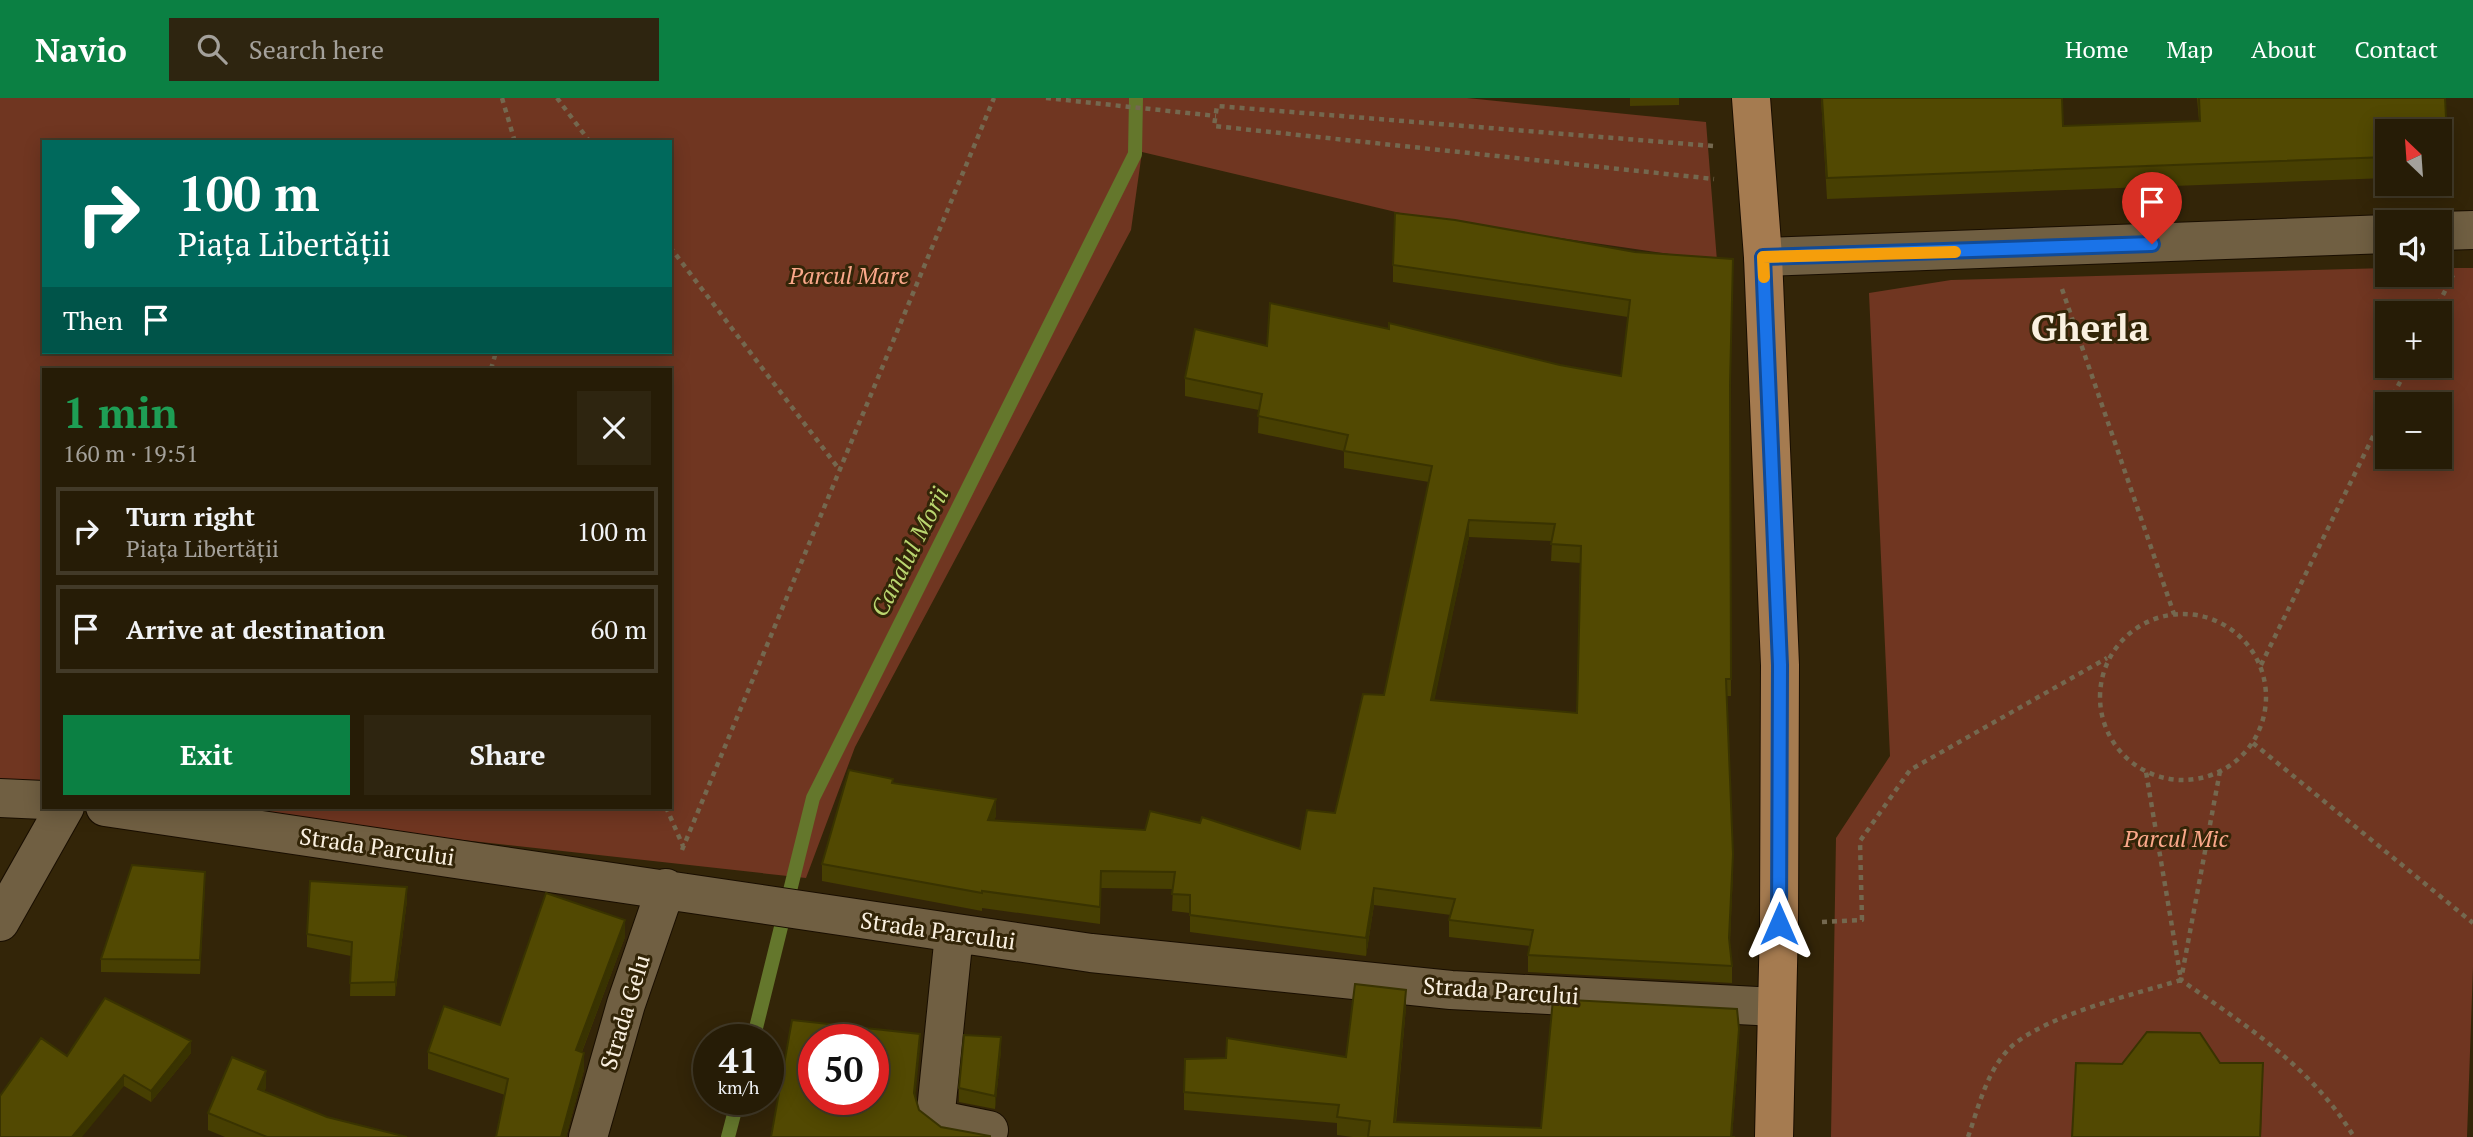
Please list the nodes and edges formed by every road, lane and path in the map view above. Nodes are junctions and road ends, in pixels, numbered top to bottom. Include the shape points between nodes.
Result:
1 (502, 98) edge
2 (557, 98) edge
3 (994, 98) edge
4 (1046, 98) edge
5 (1751, 98) edge
6 (1216, 116) junction
7 (514, 140) edge
8 (588, 140) edge
9 (1757, 167) junction
10 (2473, 230) edge
11 (2452, 231) edge
12 (2375, 235) edge
13 (2048, 249) junction
14 (672, 250) edge
15 (1763, 257) junction
16 (2375, 432) edge
17 (840, 470) junction
18 (2174, 614) junction
19 (2109, 657) junction
20 (2260, 665) junction
21 (2253, 743) junction
22 (2220, 771) junction
23 (2146, 772) junction
24 (0, 797) edge
25 (42, 800) edge
26 (64, 809) edge
27 (119, 809) edge
28 (667, 809) edge
29 (683, 846) junction
30 (666, 888) junction
31 (0, 922) edge
32 (2473, 923) edge
33 (1779, 924) junction
34 (954, 934) junction
35 (2181, 980) junction
36 (1776, 1007) junction
37 (989, 1130) dead end
38 (587, 1137) edge
39 (1774, 1137) edge
40 (1968, 1137) edge
41 (2354, 1137) edge

1 - 7 path
2 - 8 path
3 - 17 path
4 - 6 path
5 - 9 main road
6 - 9 path via 1217,106
6 - 9 path via 1214,126
9 - 15 main road
10 - 11 street
12 - 13 street
13 - 15 street
13 - 18 path
14 - 17 path
15 - 33 main road via 1780,665
16 - 20 path
17 - 29 path
18 - 19 path via 2137,627
18 - 20 path via 2201,615 2226,625 2246,643
19 - 23 path via 2100,682 2100,709 2108,735 2124,756
19 - 33 path via 1910,770 1860,841 1862,920
20 - 21 path via 2266,692 2263,718
21 - 22 path
21 - 32 path
22 - 23 path via 2196,779 2170,779
22 - 35 path
23 - 35 path
24 - 25 street
26 - 31 street
27 - 30 street, Strada Parcului
28 - 29 path
29 - 30 path
30 - 34 street, Strada Parcului
30 - 38 street, Strada Gelu
33 - 36 main road
34 - 36 street, Strada Parcului via 1091,953 1451,990
34 - 37 street via 936,1111 945,1121
35 - 40 path via 2078,1012 2011,1047 1989,1078
35 - 41 path via 2315,1082
36 - 39 main road

